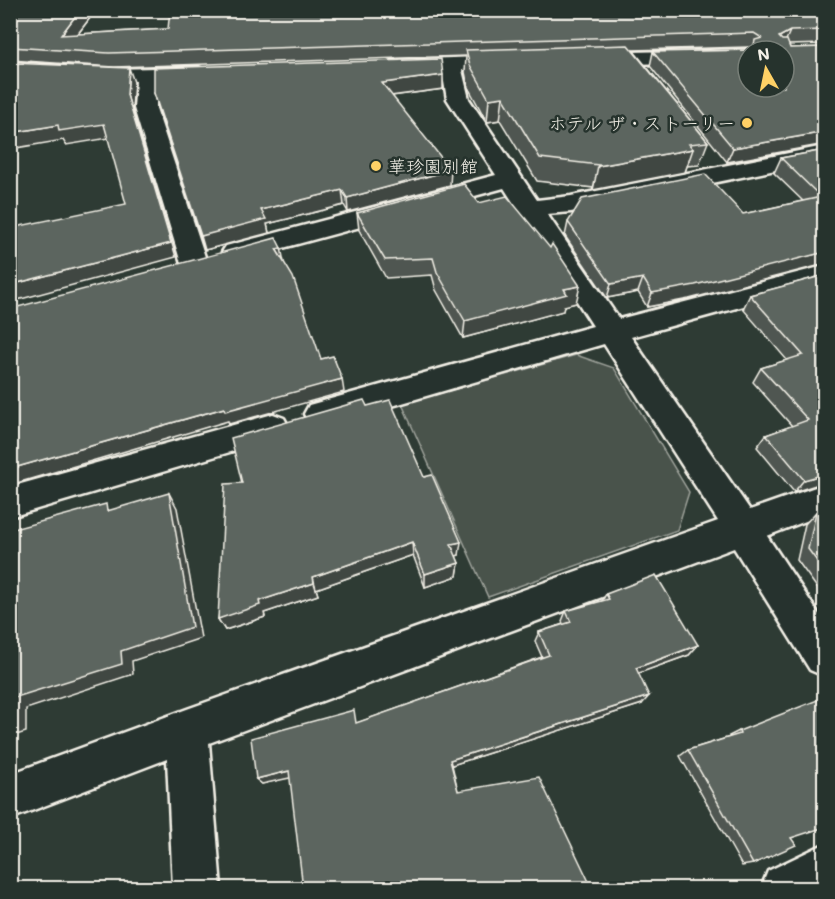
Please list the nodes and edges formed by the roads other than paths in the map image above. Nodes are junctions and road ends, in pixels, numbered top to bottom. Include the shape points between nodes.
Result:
1 (736, 55) edge
2 (629, 58) junction
3 (570, 60) edge
4 (522, 62) edge
5 (451, 64) junction
6 (372, 67) edge
7 (10, 68) edge
8 (218, 72) edge
9 (147, 74) junction
10 (643, 76) edge
11 (825, 153) edge
12 (509, 179) junction
13 (529, 208) junction
14 (825, 275) edge
15 (612, 332) junction
16 (825, 498) edge
17 (10, 502) edge
18 (742, 528) junction
19 (825, 656) edge
20 (187, 730) junction
21 (10, 797) edge
22 (825, 868) edge
23 (197, 888) edge
24 (785, 888) edge

1 - 2 street
2 - 3 street
2 - 10 street
4 - 5 street
5 - 6 street
5 - 12 street via 458,99
7 - 9 street
8 - 9 street
9 - 12 street via 145,108 182,266
11 - 13 street via 714,164 571,204
12 - 13 street
13 - 15 street
14 - 15 street
15 - 17 street
15 - 18 street
16 - 18 street
18 - 19 street
18 - 20 street
20 - 21 street
20 - 23 street
22 - 24 street

